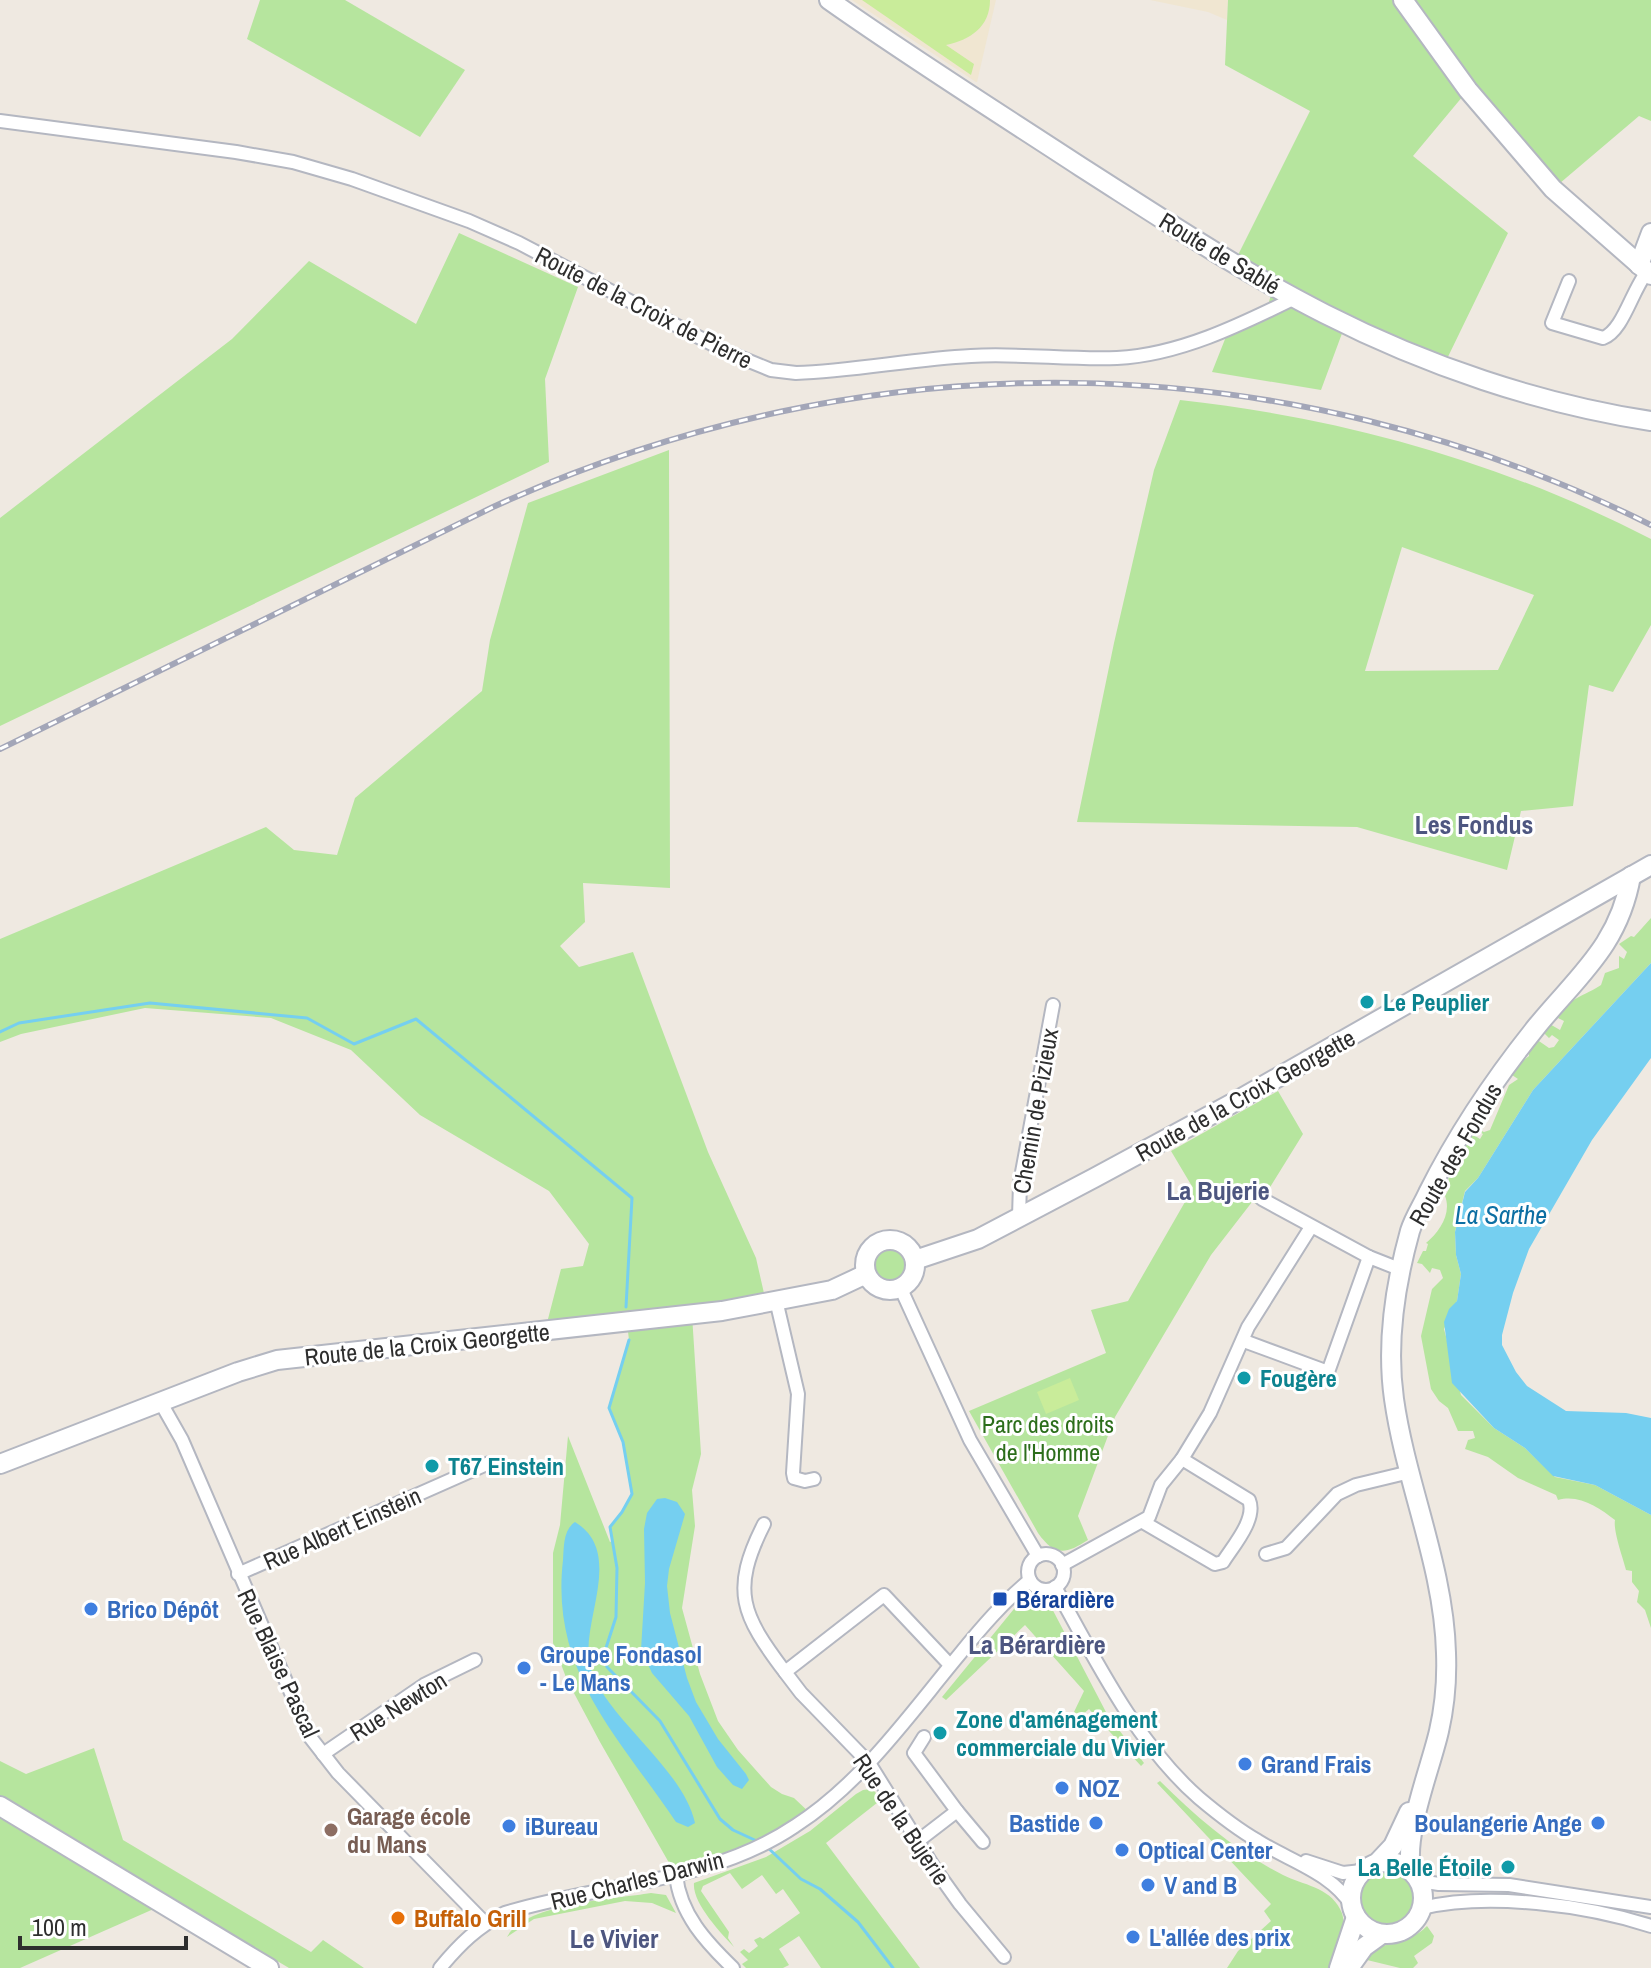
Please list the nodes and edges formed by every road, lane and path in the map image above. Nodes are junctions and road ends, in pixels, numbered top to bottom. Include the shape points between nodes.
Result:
1 (829, 0) edge
2 (1403, 0) edge
3 (0, 121) edge
4 (1651, 233) edge
5 (1646, 271) edge
6 (1569, 281) dead end
7 (1295, 298) junction
8 (1651, 421) edge
9 (1651, 865) edge
10 (1631, 876) junction
11 (1053, 1005) dead end
12 (1262, 1199) dead end
13 (1019, 1217) junction
14 (1311, 1227) junction
15 (1369, 1257) junction
16 (915, 1260) junction
17 (1402, 1270) junction
18 (866, 1274) junction
19 (901, 1289) junction
20 (776, 1300) junction
21 (1244, 1341) junction
22 (161, 1403) junction
23 (1182, 1459) junction
24 (489, 1463) dead end
25 (0, 1464) edge
26 (1410, 1472) junction
27 (814, 1479) dead end
28 (1143, 1522) junction
29 (764, 1524) dead end
30 (1266, 1554) dead end
31 (1038, 1556) junction
32 (1062, 1565) junction
33 (238, 1574) junction
34 (1030, 1580) junction
35 (1055, 1587) junction
36 (475, 1660) dead end
37 (950, 1665) junction
38 (785, 1672) junction
39 (924, 1737) dead end
40 (323, 1754) junction
41 (869, 1763) junction
42 (1430, 1766) junction
43 (0, 1806) edge
44 (957, 1811) junction
45 (918, 1841) junction
46 (983, 1842) dead end
47 (1269, 1848) junction
48 (1369, 1867) junction
49 (676, 1875) junction
50 (1416, 1876) junction
51 (1422, 1908) junction
52 (1647, 1910) edge
53 (1354, 1912) junction
54 (485, 1923) junction
55 (1651, 1926) edge
56 (1382, 1934) junction
57 (1004, 1957) dead end
58 (269, 1968) edge
59 (440, 1968) edge
60 (733, 1968) edge
61 (1339, 1968) edge
62 (1349, 1968) edge

1 - 7 street, Route de Sablé via 1184,233
2 - 5 street via 1468,90 1542,177
3 - 7 street, Route de la Croix de Pierre via 236,152 352,179 519,243 771,370 796,373 980,355 1135,356 1175,347
4 - 5 street
5 - 6 street via 1614,333 1603,338 1552,323
7 - 8 street, Route de Sablé via 1363,332 1492,382
9 - 10 street, Route de la Croix Georgette
10 - 13 street, Route de la Croix Georgette via 1231,1104
10 - 17 street, Route des Fondus via 1627,901 1605,947 1511,1059 1454,1147 1411,1229
11 - 13 street, Chemin de Pizieux via 1020,1183
12 - 14 street
13 - 16 street, Route de la Croix Georgette via 978,1239
14 - 15 street
14 - 21 street
15 - 17 street
15 - 21 street via 1328,1372
16 - 18 street via 899,1241 882,1241 869,1251
16 - 19 street via 913,1277
17 - 26 street, Route des Fondus via 1393,1310 1391,1359
18 - 19 street via 876,1287
18 - 20 street, Route de la Croix Georgette via 832,1290
19 - 31 street via 970,1440
20 - 22 street, Route de la Croix Georgette via 633,1323 277,1360
20 - 27 street via 798,1394 794,1478
21 - 23 street
22 - 25 street, Route de la Croix Georgette
22 - 33 street, Rue Blaise Pascal
23 - 28 street via 1161,1485
23 - 28 street via 1252,1505 1226,1558 1215,1564
24 - 33 street, Rue Albert Einstein
26 - 30 street via 1337,1494 1286,1548
26 - 42 street, Route des Fondus via 1445,1635 1446,1688
28 - 32 street
29 - 38 street, Rue de la Bujerie via 749,1553 743,1579 745,1606 759,1638
31 - 32 street via 1055,1556
31 - 34 street via 1030,1564
32 - 35 street via 1063,1576
33 - 40 street, Rue Blaise Pascal via 310,1737
34 - 35 street via 1043,1589
34 - 37 street, Rue Charles Darwin
35 - 47 street via 1163,1762 1223,1818
36 - 40 street, Rue Newton via 424,1685
37 - 38 street via 884,1595
37 - 41 street, Rue Charles Darwin
38 - 41 street, Rue de la Bujerie
39 - 44 street via 914,1753
40 - 54 street, Rue Blaise Pascal
41 - 45 street, Rue de la Bujerie
41 - 49 street, Rue Charles Darwin via 773,1840
42 - 48 street, Route des Fondus via 1393,1846
42 - 50 street, Route des Fondus via 1408,1851
43 - 58 street
44 - 45 street
44 - 46 street
45 - 57 street, Rue de la Bujerie
47 - 48 street via 1334,1871 1352,1874
47 - 53 street via 1330,1882
48 - 50 street via 1395,1862
48 - 53 street via 1352,1888
49 - 54 street, Rue Charles Darwin via 522,1908
49 - 60 street via 685,1908
50 - 51 street
50 - 52 street via 1439,1884 1496,1883
51 - 55 street via 1508,1902
51 - 56 street via 1410,1927
53 - 56 street via 1369,1930
53 - 61 street
54 - 59 street, Rue Charles Darwin
56 - 62 street

